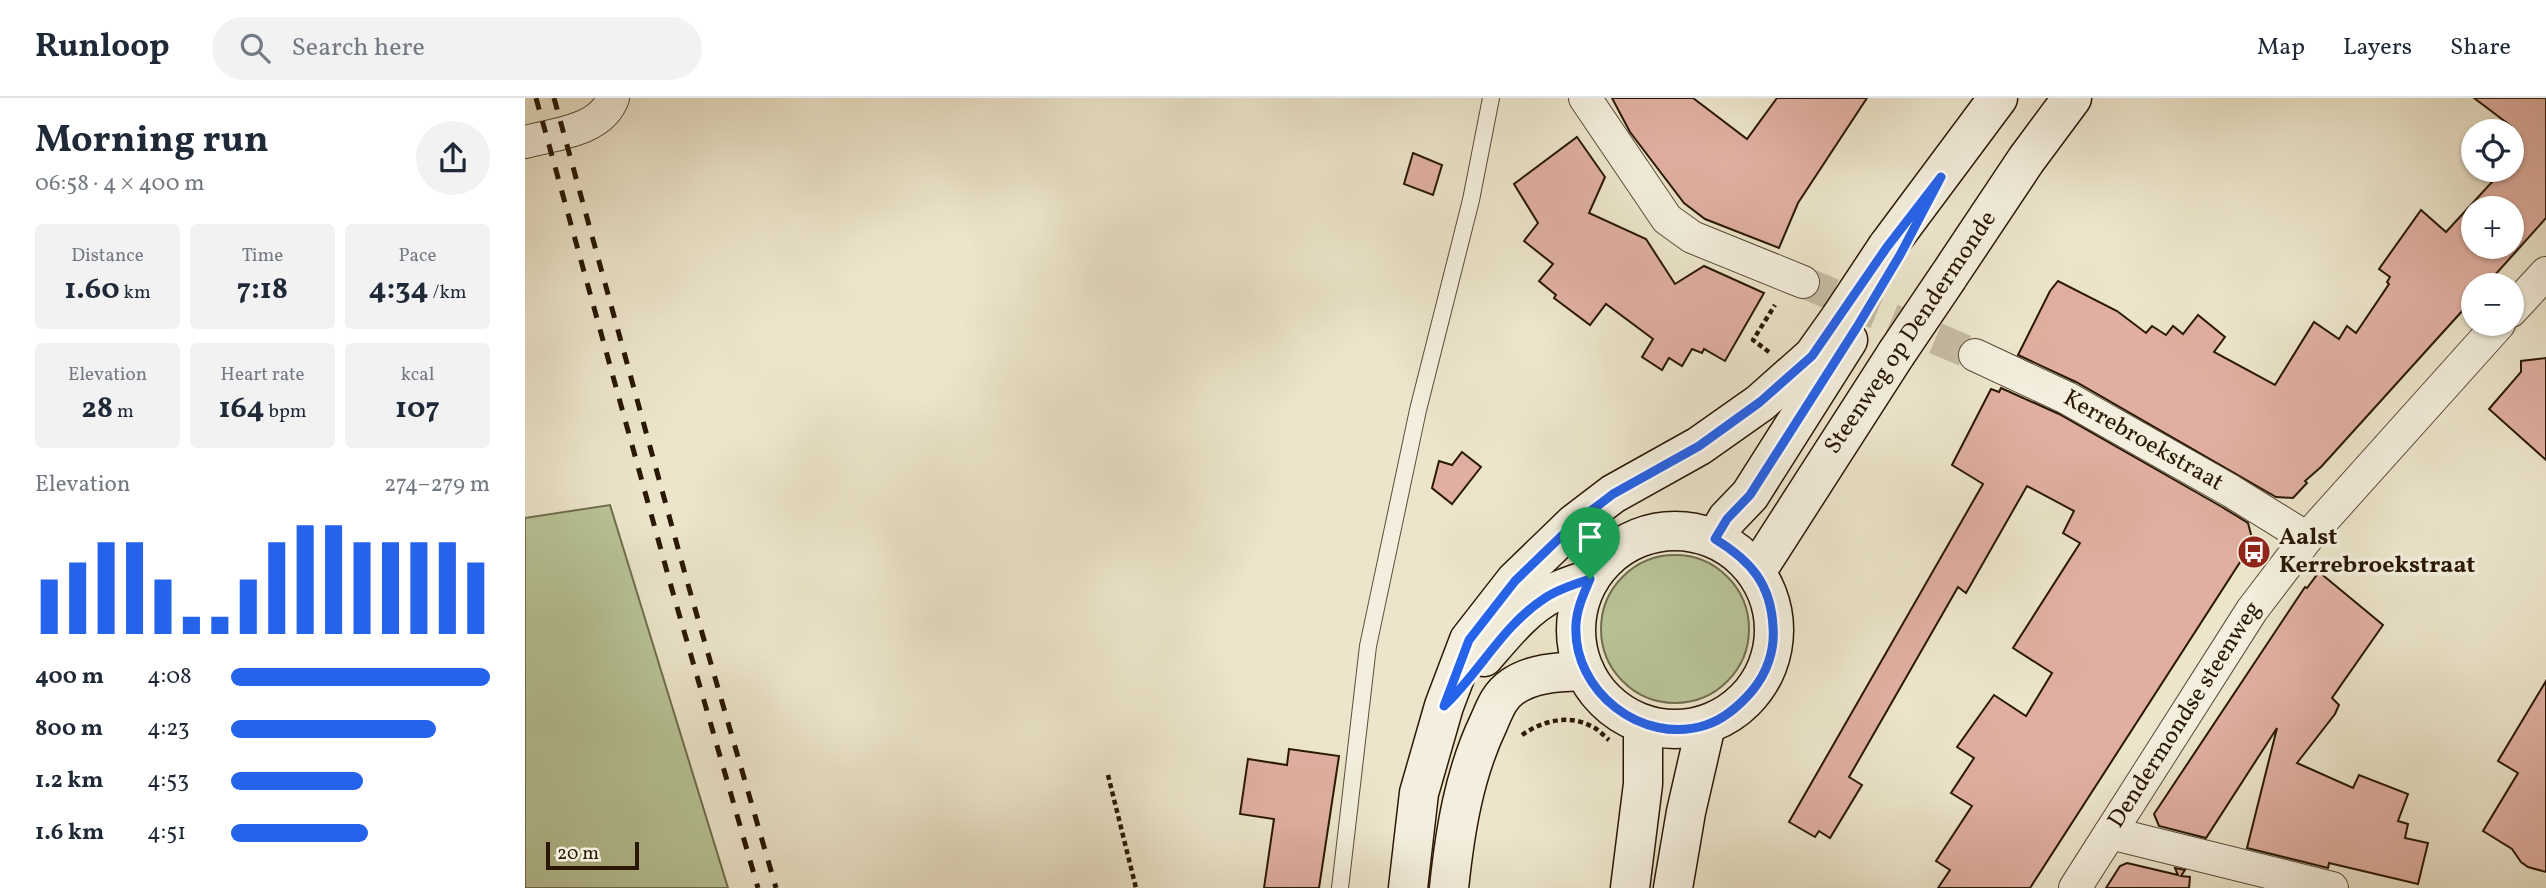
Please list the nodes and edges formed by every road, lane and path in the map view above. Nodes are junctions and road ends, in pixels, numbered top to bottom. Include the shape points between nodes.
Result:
1 (613, 98) edge
2 (1491, 98) edge
3 (1585, 98) edge
4 (1998, 98) edge
5 (2072, 98) edge
6 (525, 142) edge
7 (2546, 273) edge
8 (1798, 280) joint
9 (2524, 297) edge
10 (1849, 322) junction
11 (2489, 336) edge
12 (1767, 350) dead end
13 (1975, 355) tunnel mouth
14 (2307, 538) junction
15 (1715, 539) junction
16 (1756, 572) junction
17 (1590, 579) junction
18 (1585, 671) junction
19 (1444, 706) junction
20 (1706, 725) junction
21 (1629, 734) junction
22 (1518, 737) dead end
23 (1108, 775) dead end
24 (2110, 833) junction
25 (1409, 887) edge
26 (1136, 888) edge
27 (1340, 888) edge
28 (1449, 888) edge
29 (1630, 888) edge
30 (1672, 888) edge
31 (2075, 888) edge
32 (2332, 888) edge

1 - 6 street via 599,119
2 - 27 lane via 1368,646
3 - 8 street via 1667,219 1692,237
4 - 10 main road, Steenweg op Dendermonde via 1941,177
5 - 16 main road, Steenweg op Dendermonde, bridge via 1896,354
7 - 9 street, Dendermondse steenweg
8 - 12 path via 1753,340
10 - 15 main road, Steenweg op Dendermonde via 1750,495
10 - 19 main road, Steenweg op Dendermonde via 1760,402 1575,523 1525,571 1469,640
11 - 14 street, Dendermondse steenweg
13 - 14 street, Kerrebroekstraat via 2067,398
14 - 24 street, Dendermondse steenweg via 2252,610
15 - 16 main road via 1738,553
15 - 17 main road via 1680,531 1645,535 1614,552
16 - 20 main road via 1772,606 1774,643 1763,678 1739,707
17 - 18 main road via 1576,625
17 - 19 main road via 1554,592 1509,628 1467,685
18 - 21 main road via 1599,694 1619,712
18 - 28 main road via 1529,678 1500,698 1465,784
19 - 25 main road, Steenweg op Dendermonde via 1419,793
20 - 21 main road
20 - 30 main road
21 - 22 path via 1569,720 1537,724
21 - 29 main road via 1643,785
23 - 26 path
24 - 31 street, Dendermondse steenweg
24 - 32 street

